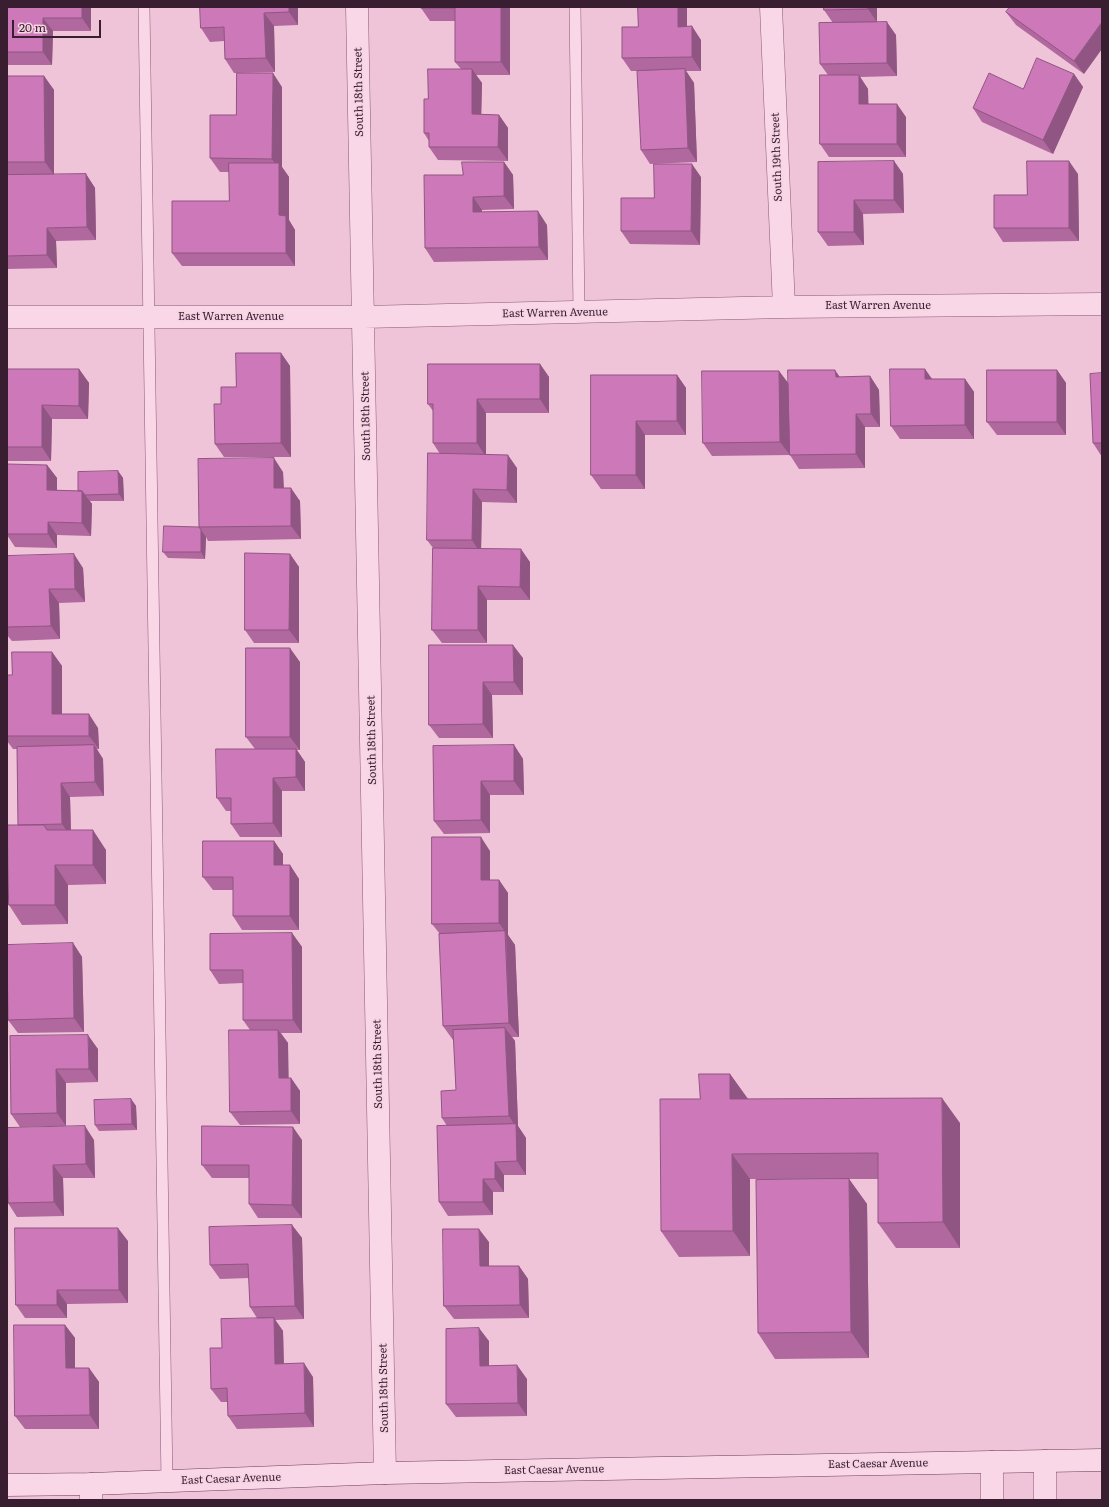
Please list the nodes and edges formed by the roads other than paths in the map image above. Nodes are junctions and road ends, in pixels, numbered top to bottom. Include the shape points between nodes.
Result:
1 (144, 7) edge
2 (357, 7) edge
3 (575, 7) edge
4 (771, 7) edge
5 (1102, 304) edge
6 (784, 307) junction
7 (579, 312) junction
8 (7, 317) edge
9 (149, 317) junction
10 (364, 318) junction
11 (1102, 1460) edge
12 (1045, 1461) junction
13 (992, 1462) junction
14 (385, 1473) junction
15 (167, 1481) junction
16 (7, 1485) edge
17 (91, 1492) edge
18 (992, 1500) edge
19 (1045, 1500) edge

1 - 9 lane
2 - 10 street, South 18th Street
3 - 7 lane
4 - 6 street, South 19th Street
5 - 6 street, East Warren Avenue
6 - 7 street, East Warren Avenue
7 - 10 street, East Warren Avenue
8 - 9 street, East Warren Avenue
9 - 10 street, East Warren Avenue
9 - 15 lane
10 - 14 street, South 18th Street
11 - 12 street, East Caesar Avenue
12 - 13 street, East Caesar Avenue
12 - 19 street
13 - 14 street, East Caesar Avenue
13 - 18 street
14 - 15 street, East Caesar Avenue
15 - 17 street, East Caesar Avenue
16 - 17 street, East Caesar Avenue

